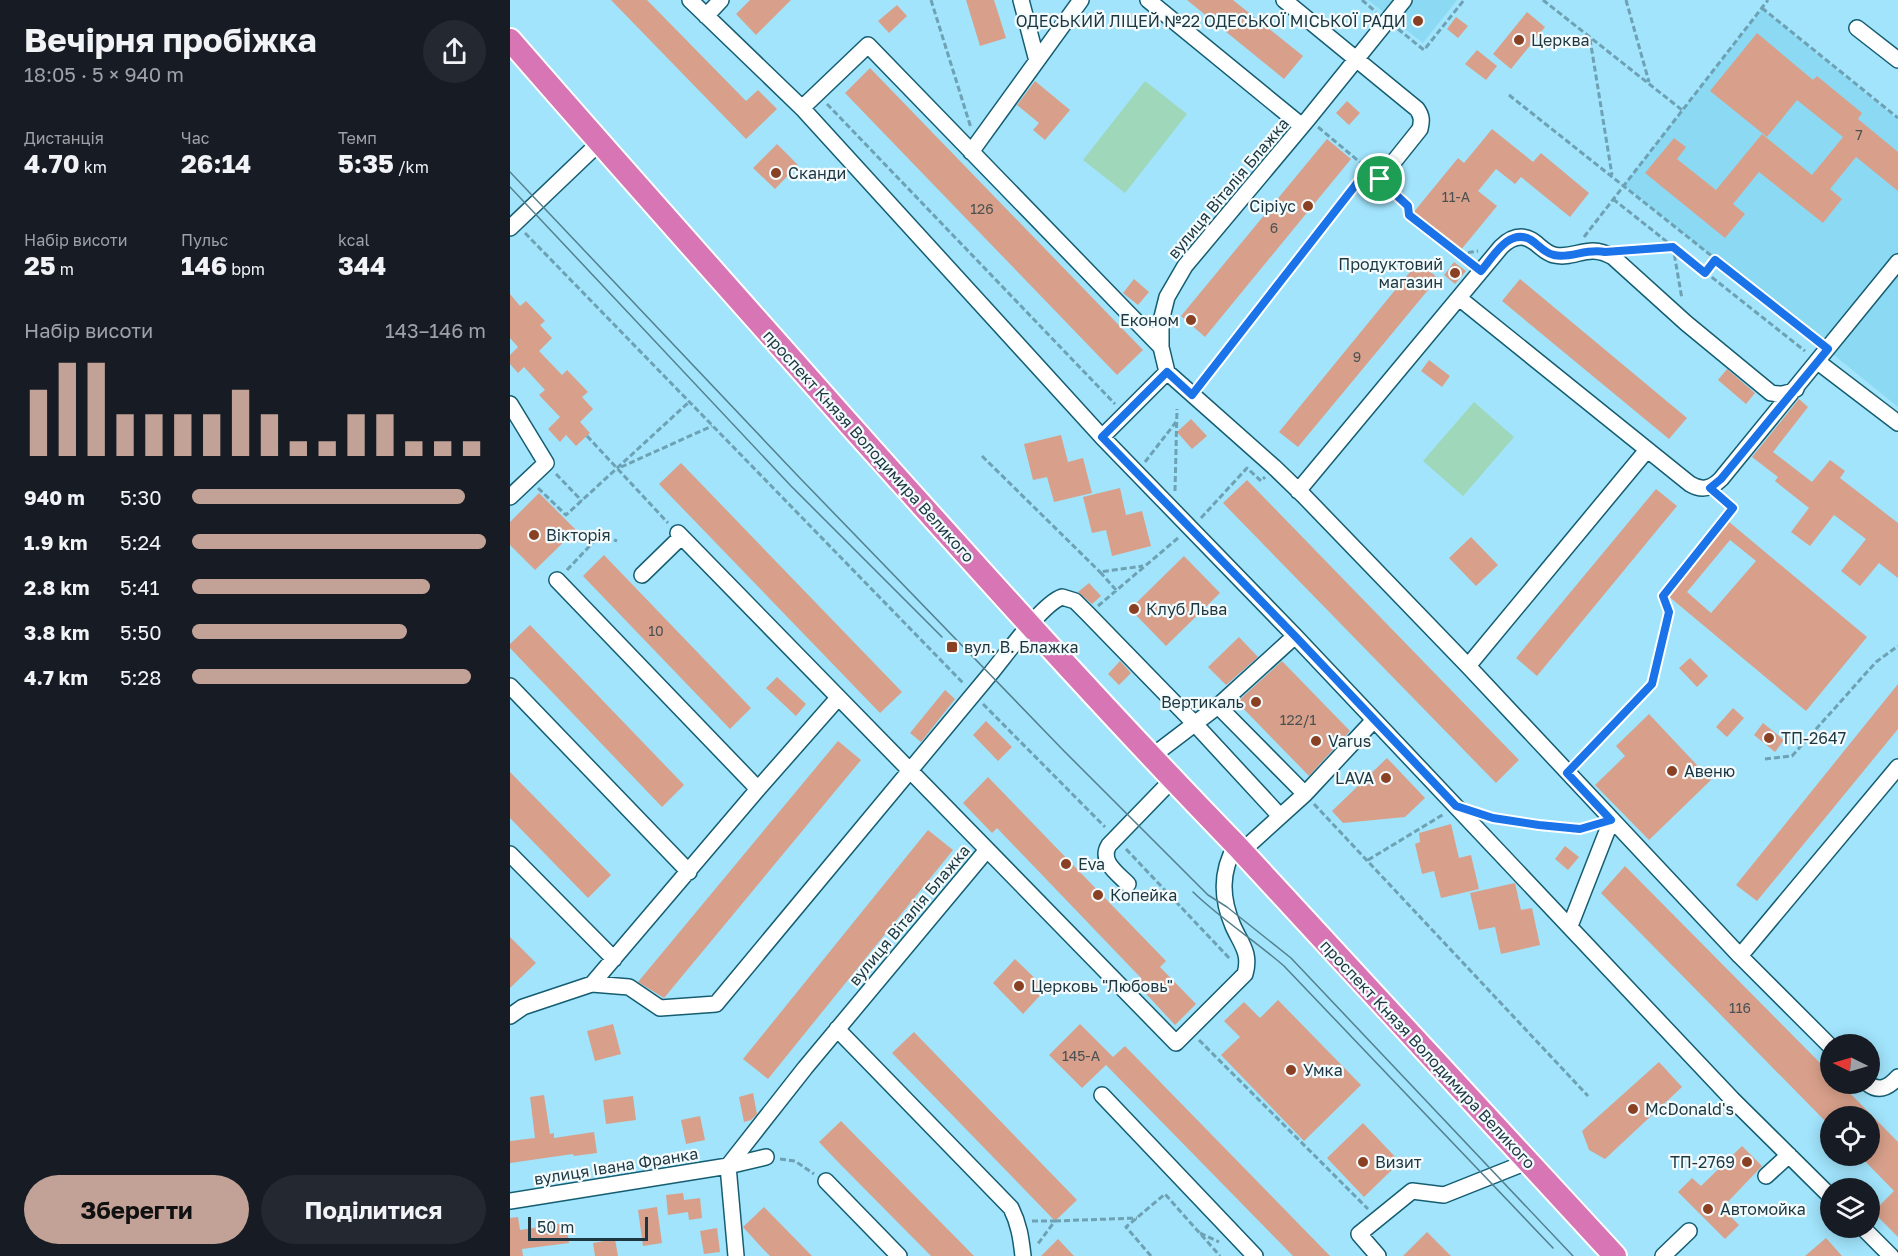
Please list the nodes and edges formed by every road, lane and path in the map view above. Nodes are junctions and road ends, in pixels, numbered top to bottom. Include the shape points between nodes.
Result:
1 (690, 0) edge
2 (721, 0) edge
3 (931, 0) edge
4 (1021, 0) edge
5 (1081, 0) edge
6 (1148, 0) edge
7 (1284, 0) edge
8 (1404, 0) edge
9 (1464, 0) edge
10 (1544, 0) edge
11 (1626, 0) edge
12 (1768, 0) edge
13 (1762, 8) junction
14 (706, 16) junction
15 (1857, 28) dead end
16 (1590, 38) junction
17 (510, 40) edge
18 (1424, 50) dead end
19 (1357, 58) junction
20 (1898, 60) edge
21 (1037, 61) junction
22 (1650, 84) junction
23 (817, 93) junction
24 (1509, 95) dead end
25 (802, 108) junction
26 (1682, 110) junction
27 (1898, 118) edge
28 (1305, 123) junction
29 (599, 143) junction
30 (973, 148) junction
31 (1374, 174) junction
32 (1612, 176) junction
33 (1623, 185) junction
34 (1613, 199) junction
35 (513, 226) edge
36 (1673, 247) junction
37 (1605, 252) junction
38 (1572, 253) junction
39 (1715, 260) junction
40 (1898, 262) edge
41 (1481, 271) junction
42 (1705, 273) junction
43 (1459, 298) junction
44 (1686, 323) junction
45 (1161, 347) junction
46 (1828, 349) junction
47 (1818, 362) junction
48 (1167, 372) junction
49 (1796, 389) junction
50 (1192, 395) junction
51 (689, 402) junction
52 (510, 404) edge
53 (1177, 409) dead end
54 (1125, 414) junction
55 (1177, 420) junction
56 (1898, 423) edge
57 (712, 426) junction
58 (587, 436) dead end
59 (1102, 437) junction
60 (1647, 450) junction
61 (982, 456) dead end
62 (546, 463) junction
63 (1274, 467) junction
64 (616, 469) junction
65 (1137, 473) junction
66 (529, 479) junction
67 (1710, 488) junction
68 (1298, 491) junction
69 (510, 497) edge
70 (582, 501) junction
71 (1174, 512) junction
72 (1205, 513) dead end
73 (1190, 527) junction
74 (680, 535) junction
75 (617, 541) dead end
76 (1145, 566) junction
77 (1100, 572) junction
78 (642, 575) dead end
79 (557, 580) joint
80 (1116, 590) junction
81 (1088, 614) junction
82 (1030, 625) junction
83 (1295, 636) junction
84 (1898, 646) edge
85 (1468, 666) junction
86 (510, 686) edge
87 (974, 694) junction
88 (838, 698) junction
89 (1218, 706) junction
90 (1374, 720) junction
91 (1195, 724) junction
92 (1151, 757) junction
93 (1765, 759) dead end
94 (1898, 767) edge
95 (910, 772) junction
96 (1567, 773) junction
97 (1172, 780) junction
98 (758, 789) junction
99 (1305, 794) junction
100 (1456, 806) junction
101 (1280, 816) junction
102 (1611, 820) junction
103 (1428, 824) dead end
104 (1116, 838) junction
105 (1238, 849) junction
106 (986, 851) junction
107 (510, 854) edge
108 (1368, 860) junction
109 (689, 872) junction
110 (1128, 884) dead end
111 (1570, 926) junction
112 (1740, 956) junction
113 (614, 959) junction
114 (1245, 974) junction
115 (592, 984) junction
116 (510, 1016) edge
117 (837, 1029) junction
118 (1189, 1030) junction
119 (1820, 1036) edge
120 (1898, 1077) edge
121 (1880, 1089) edge
122 (1102, 1095) dead end
123 (1588, 1096) dead end
124 (1789, 1155) junction
125 (766, 1156) joint
126 (1527, 1162) junction
127 (728, 1166) junction
128 (1766, 1176) dead end
129 (826, 1181) joint
130 (1820, 1186) edge
131 (510, 1201) edge
132 (1137, 1218) junction
133 (1124, 1219) junction
134 (1378, 1219) junction
135 (1017, 1220) junction
136 (1055, 1221) junction
137 (1129, 1225) junction
138 (1689, 1231) dead end
139 (1873, 1238) edge
140 (1029, 1252) edge
141 (735, 1256) edge
142 (899, 1256) edge
143 (1151, 1256) edge
144 (1220, 1256) edge
145 (1255, 1256) edge
146 (1378, 1256) edge
147 (1616, 1256) edge
148 (1663, 1256) edge
149 (1891, 1256) edge

1 - 14 street
2 - 14 street
3 - 30 path
4 - 21 street
5 - 21 street
6 - 28 street
7 - 19 street
8 - 19 street, вулиця Віталія Блажка
9 - 18 path
10 - 16 path
11 - 22 path
12 - 13 path
13 - 26 path
13 - 27 path
14 - 25 street
15 - 20 street
16 - 22 path
16 - 32 path
17 - 29 highway, проспект Князя Володимира Великого
19 - 28 street, вулиця Віталія Блажка
19 - 31 street via 1421,114 1420,129
21 - 30 street
22 - 26 path
23 - 25 street
23 - 30 street via 868,45
23 - 54 path
24 - 32 path
25 - 59 street
26 - 33 path
28 - 31 path
28 - 45 street, вулиця Віталія Блажка via 1185,266 1167,297 1161,321
29 - 35 street
29 - 82 highway, проспект Князя Володимира Великого
30 - 45 street
31 - 41 path via 1408,206 1409,215
31 - 50 path
32 - 33 path
33 - 34 path
33 - 39 path
34 - 36 path
34 - 38 path
35 - 51 path
36 - 37 path
36 - 42 path
36 - 44 path
37 - 38 street
37 - 44 street
38 - 41 street via 1555,255 1527,238 1513,238
39 - 42 path
39 - 46 path
40 - 46 street
41 - 43 street
42 - 47 path
43 - 60 street
43 - 68 street
44 - 49 street via 1771,393 1787,394
45 - 48 street, вулиця Віталія Блажка
46 - 47 street
47 - 49 street
47 - 56 street
48 - 50 street
48 - 54 street
49 - 67 street
50 - 63 street
51 - 57 path
51 - 64 path
52 - 62 street
53 - 55 path
54 - 59 street
55 - 65 path
55 - 71 path
57 - 64 path
57 - 87 path
58 - 64 path
59 - 65 street
60 - 67 street via 1696,488
60 - 85 street
61 - 77 path
62 - 66 street
62 - 70 path
63 - 68 street
63 - 72 path via 1261,481 1247,468
64 - 70 path
64 - 74 path
65 - 71 street
66 - 69 street
66 - 70 path via 566,514
67 - 96 path via 1733,508 1663,596 1669,612 1652,684
68 - 85 street
71 - 73 street
73 - 76 path
73 - 83 street
74 - 78 street
74 - 88 street, вулиця Віталія Блажка
75 - 79 path via 600,535
76 - 77 path
76 - 80 path
77 - 80 path
79 - 98 street
80 - 81 path
81 - 82 street via 1075,601 1062,597
81 - 91 street
82 - 87 street
82 - 92 highway, проспект Князя Володимира Великого
83 - 89 street
83 - 90 street
84 - 93 path via 1876,662 1792,756
85 - 96 street
86 - 109 street
87 - 95 street
87 - 104 path
88 - 95 street, вулиця Віталія Блажка
88 - 98 street
89 - 91 street
89 - 99 street
90 - 99 street
90 - 100 street
91 - 92 street
91 - 101 street
92 - 97 highway, проспект Князя Володимира Великого
94 - 112 street
95 - 106 street, вулиця Віталія Блажка
95 - 115 street via 716,1004 660,1008 629,987
96 - 102 street
97 - 104 street
97 - 105 highway, проспект Князя Володимира Великого
98 - 109 street
99 - 101 street
99 - 108 path
100 - 102 path via 1493,818 1580,829
100 - 111 street
101 - 105 street
102 - 111 street
102 - 112 street
103 - 108 path
104 - 110 street via 1105,851 1105,857
104 - 114 path
105 - 114 street via 1226,865 1223,882 1233,925 1247,953
105 - 126 highway, проспект Князя Володимира Великого
106 - 117 street, вулиця Віталія Блажка
106 - 118 street via 1176,1043
107 - 113 street
108 - 123 path
109 - 113 street
111 - 124 street
112 - 119 street
113 - 115 street
114 - 118 street
115 - 116 street via 523,1007
117 - 127 street, вулиця Віталія Блажка
117 - 135 street via 1011,1208
118 - 134 path
120 - 121 street
122 - 145 street
124 - 128 street
124 - 130 street
125 - 127 street, вулиця Івана Франка
125 - 129 path via 795,1161
126 - 134 street via 1444,1195 1412,1191
126 - 147 highway, проспект Князя Володимира Великого
127 - 131 street, вулиця Івана Франка
127 - 141 street
129 - 142 street
132 - 133 path
132 - 137 path
132 - 144 path via 1165,1194
133 - 136 path
133 - 137 path
134 - 146 street via 1359,1234
135 - 136 path
135 - 140 street
136 - 140 path
137 - 143 path via 1126,1227
138 - 148 street
139 - 149 street

